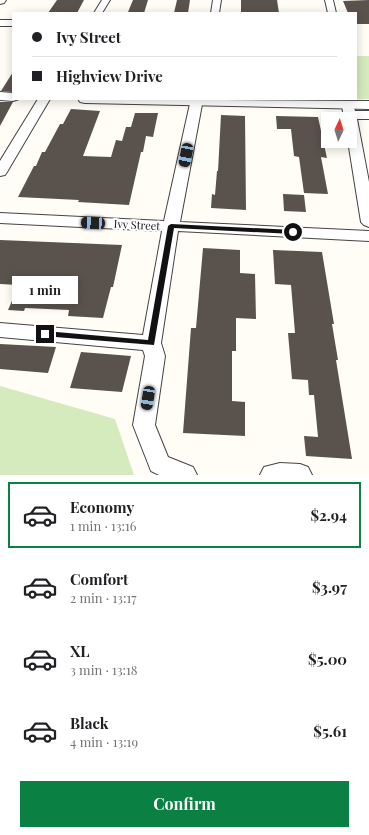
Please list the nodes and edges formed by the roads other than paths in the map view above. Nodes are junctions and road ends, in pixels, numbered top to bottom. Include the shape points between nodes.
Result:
1 (106, 0) edge
2 (217, 0) edge
3 (329, 0) edge
4 (99, 12) edge
5 (215, 12) edge
6 (332, 12) edge
7 (0, 23) edge
8 (12, 23) edge
9 (0, 96) edge
10 (12, 97) edge
11 (43, 100) edge
12 (141, 100) edge
13 (197, 101) edge
14 (369, 105) edge
15 (349, 110) junction
16 (369, 115) edge
17 (0, 172) edge
18 (0, 218) edge
19 (369, 222) edge
20 (171, 226) junction
21 (369, 236) edge
22 (0, 330) edge
23 (151, 343) junction
24 (185, 475) edge
25 (272, 475) edge
26 (300, 475) edge

1 - 4 street
2 - 5 street
3 - 6 street
7 - 8 street
9 - 10 street
11 - 17 street
12 - 13 street
13 - 15 street
13 - 20 street
14 - 15 street
15 - 16 street
15 - 19 street
18 - 20 street, Ivy Street
20 - 21 street, Ivy Street
20 - 23 street
22 - 23 street
23 - 24 street via 155,356 144,425 159,464
25 - 26 street

